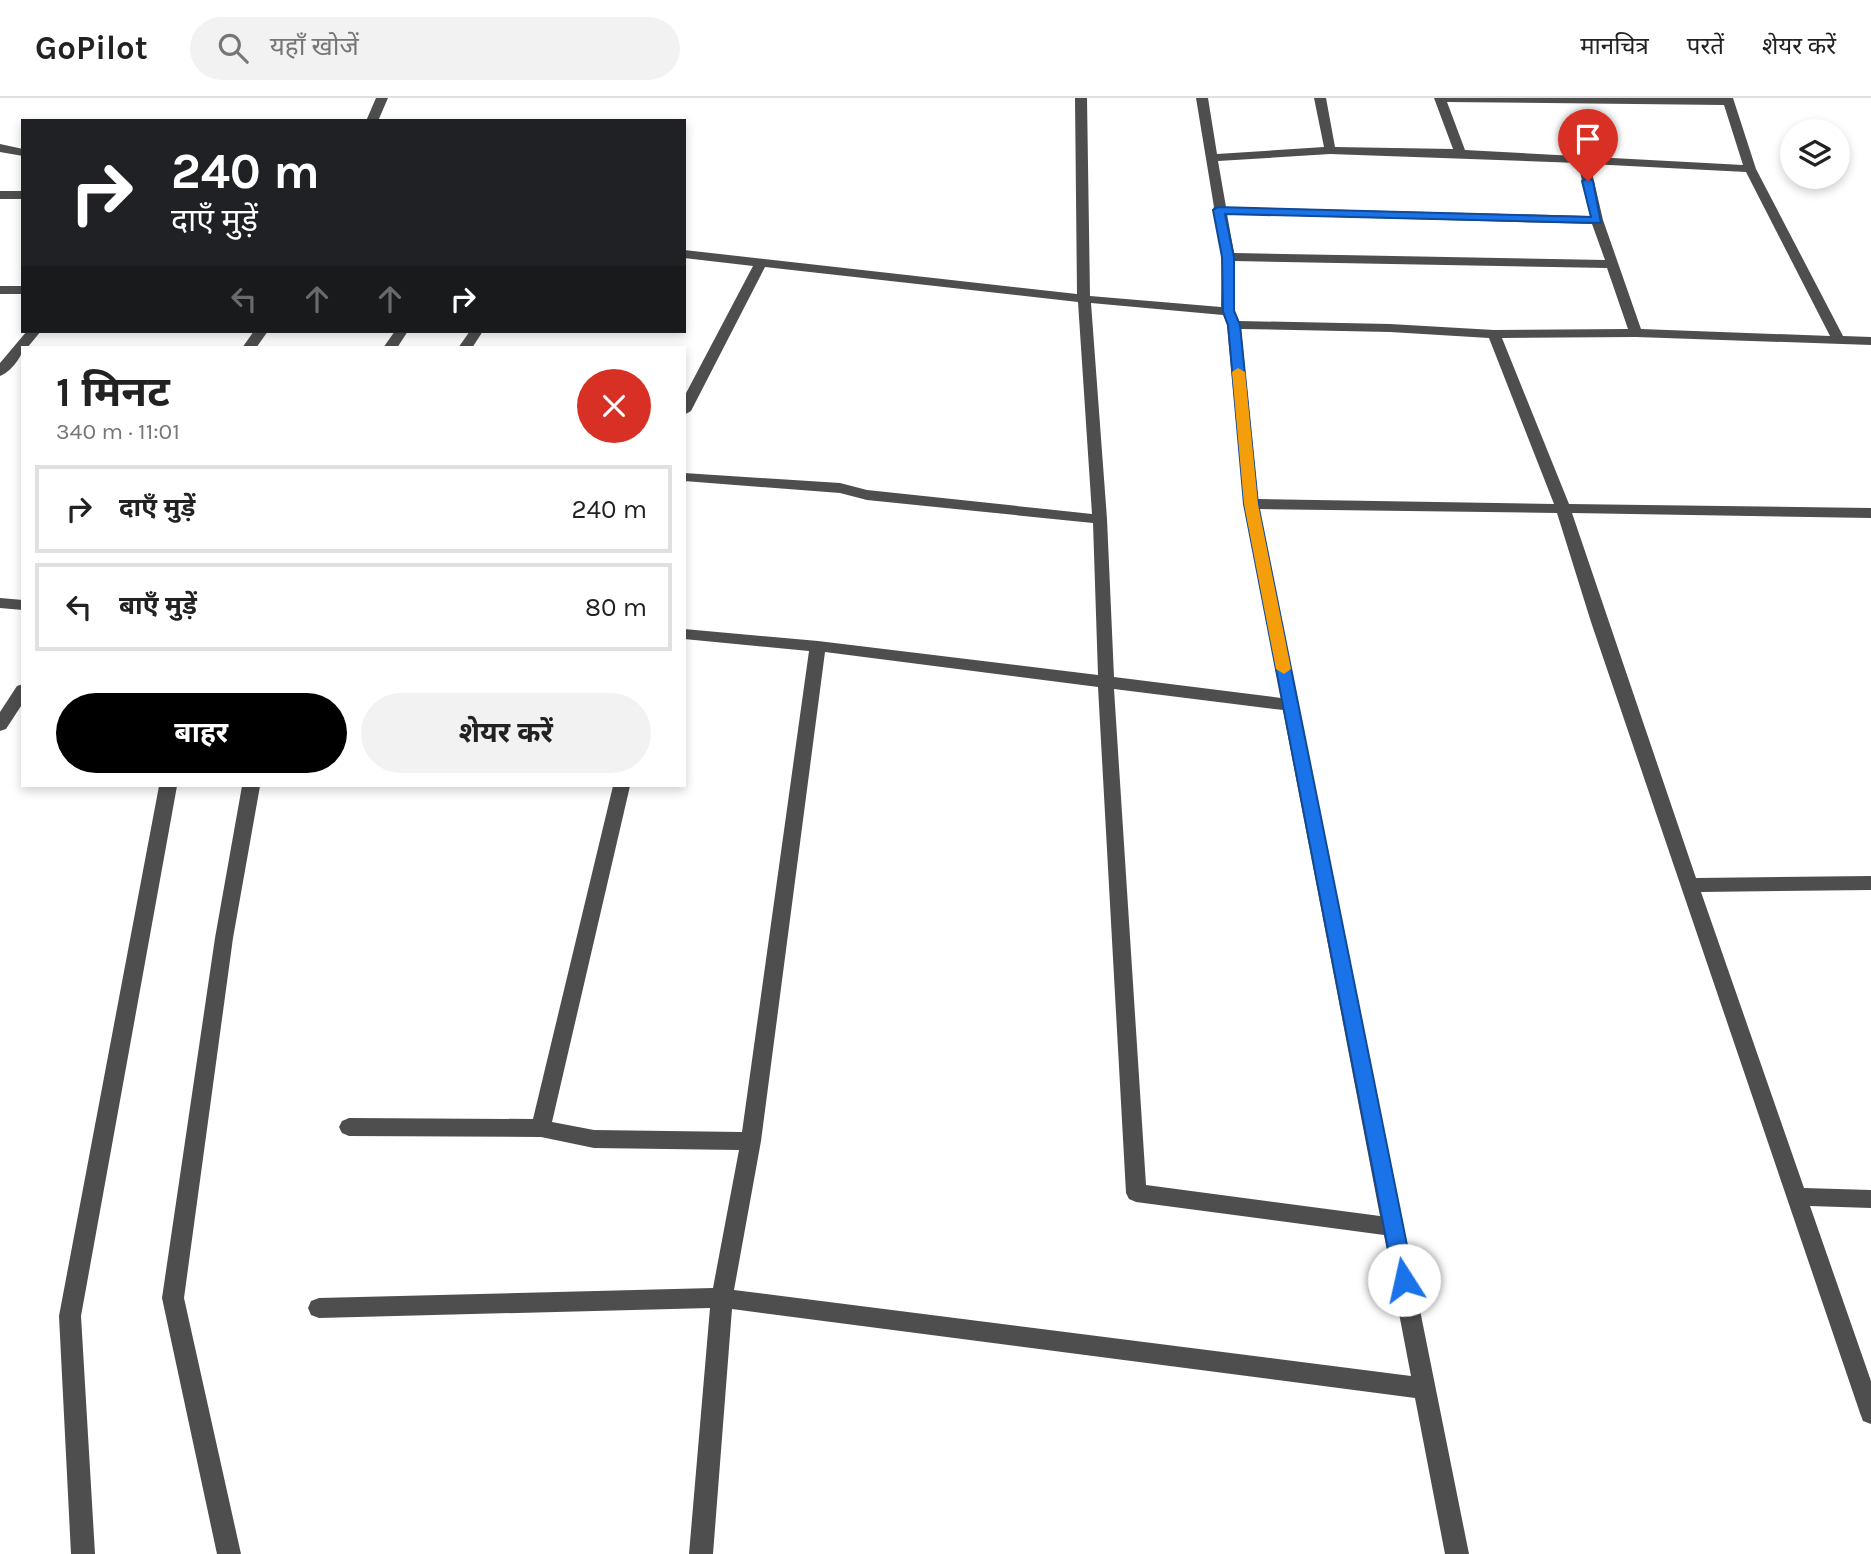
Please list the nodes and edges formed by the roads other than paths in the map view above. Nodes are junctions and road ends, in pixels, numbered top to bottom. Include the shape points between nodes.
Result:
1 (382, 98) edge
2 (1081, 98) edge
3 (1202, 98) edge
4 (1320, 98) edge
5 (1440, 99) edge
6 (1728, 100) edge
7 (373, 119) edge
8 (0, 148) edge
9 (1330, 150) junction
10 (21, 153) edge
11 (1460, 153) junction
12 (1211, 158) junction
13 (1583, 161) junction
14 (1750, 169) junction
15 (0, 195) edge
16 (21, 195) edge
17 (1218, 210) junction
18 (1597, 220) junction
19 (686, 254) edge
20 (1228, 257) junction
21 (761, 262) junction
22 (1611, 264) junction
23 (0, 290) edge
24 (21, 290) edge
25 (1084, 299) junction
26 (1228, 311) junction
27 (1234, 325) junction
28 (1636, 333) junction
29 (1494, 334) junction
30 (1839, 341) junction
31 (1871, 341) edge
32 (21, 347) edge
33 (0, 372) edge
34 (686, 407) edge
35 (686, 477) edge
36 (1251, 504) junction
37 (1563, 508) junction
38 (1871, 513) edge
39 (1100, 519) junction
40 (0, 603) edge
41 (21, 605) edge
42 (686, 634) edge
43 (818, 646) junction
44 (1106, 683) junction
45 (21, 693) edge
46 (1291, 705) junction
47 (0, 725) edge
48 (168, 787) edge
49 (251, 787) edge
50 (622, 787) edge
51 (1871, 883) edge
52 (1691, 886) junction
53 (349, 1127) dead end
54 (541, 1128) junction
55 (751, 1141) junction
56 (1796, 1197) junction
57 (1871, 1199) edge
58 (1394, 1227) junction
59 (722, 1298) junction
60 (319, 1308) dead end
61 (1423, 1388) junction
62 (1871, 1413) edge
63 (83, 1554) edge
64 (229, 1554) edge
65 (701, 1554) edge
66 (1457, 1554) edge

1 - 7 street
2 - 25 street
3 - 12 street
4 - 9 street
5 - 6 street
5 - 11 street
6 - 14 street
8 - 10 street
9 - 11 street
9 - 12 street
11 - 13 street
12 - 17 street
13 - 14 street
13 - 18 street
14 - 30 street
15 - 16 street
17 - 18 street
17 - 20 street
18 - 22 street
19 - 21 street
20 - 22 street
20 - 26 street
21 - 25 street
21 - 34 street
22 - 28 street
23 - 24 street
25 - 26 street
25 - 39 street
26 - 27 street
27 - 29 street
27 - 36 street
28 - 29 street
28 - 30 street
29 - 37 street
30 - 31 street
32 - 33 street
35 - 39 street via 840,488 867,495
36 - 37 street
36 - 46 street
37 - 38 street
37 - 52 street
39 - 44 street
40 - 41 street
42 - 43 street
43 - 44 street
43 - 55 street
44 - 46 street
44 - 58 street via 1136,1194
45 - 47 street
46 - 58 street
48 - 63 street via 70,1316
49 - 64 street via 224,938 173,1298
50 - 54 street
51 - 52 street
52 - 56 street
53 - 54 street
54 - 55 street via 594,1139
55 - 59 street
56 - 57 street
56 - 62 street
58 - 61 street
59 - 60 street
59 - 61 street
59 - 65 street
61 - 66 street

